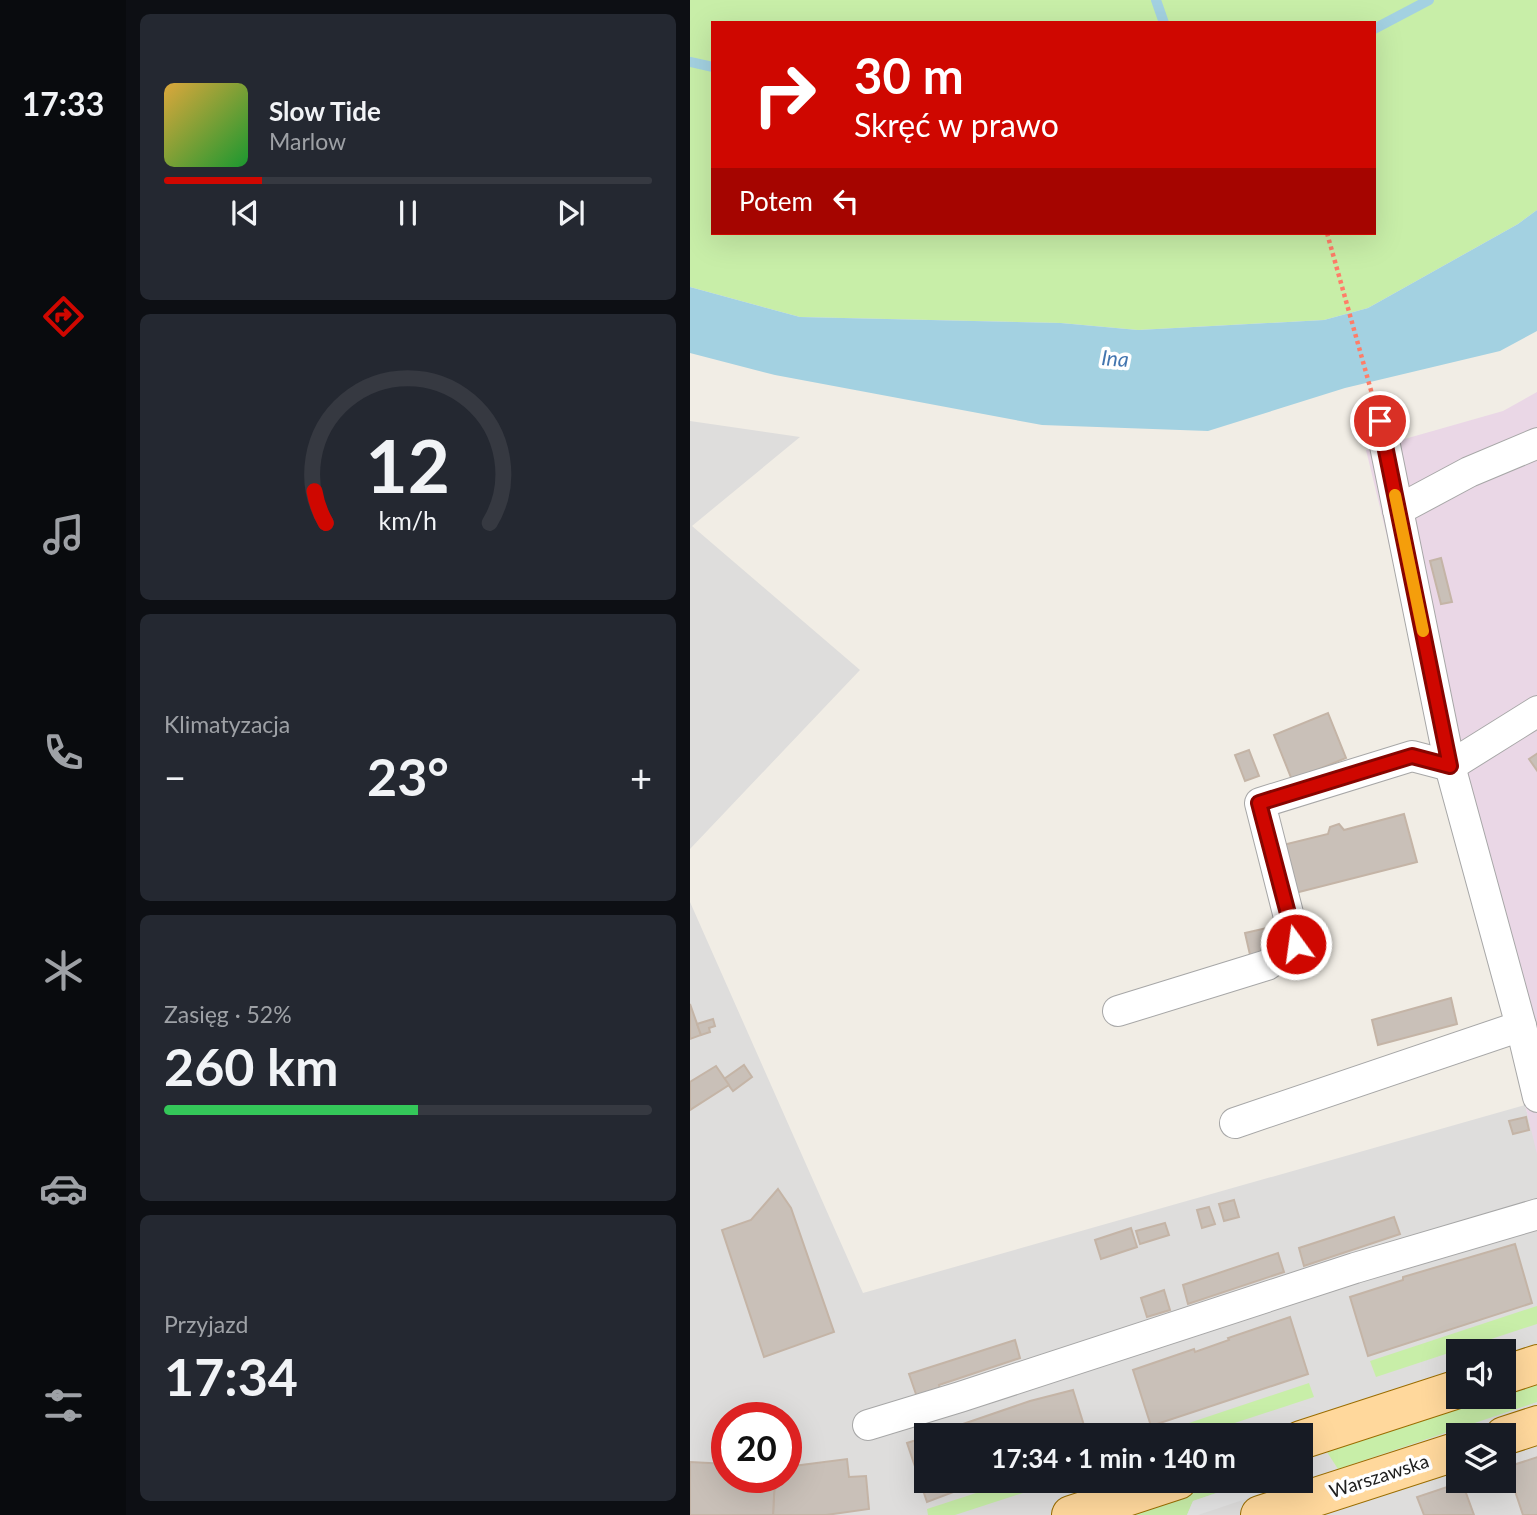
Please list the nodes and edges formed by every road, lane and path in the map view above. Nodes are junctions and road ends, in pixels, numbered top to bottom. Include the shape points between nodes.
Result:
1 (1328, 235) edge
2 (1380, 421) joint
3 (1538, 443) edge
4 (1398, 510) junction
5 (1538, 711) edge
6 (1450, 766) junction
7 (1118, 1011) dead end
8 (1521, 1026) junction
9 (1538, 1097) edge
10 (1235, 1123) dead end
11 (1538, 1214) edge
12 (1538, 1364) edge
13 (1516, 1370) edge
14 (1446, 1393) edge
15 (868, 1425) dead end
16 (1538, 1425) edge
17 (1516, 1432) edge
18 (1313, 1436) edge
19 (1446, 1455) edge
20 (1138, 1493) edge
21 (1071, 1515) edge
22 (1260, 1515) edge

1 - 2 path
2 - 4 street
3 - 4 street via 1469,472
4 - 6 street
5 - 6 street
6 - 7 street via 1412,756 1259,803 1296,944 1267,965
6 - 8 street
8 - 9 street
8 - 10 street
11 - 15 street
12 - 13 main road
14 - 18 main road
16 - 17 main road
19 - 22 main road, Warszawska
20 - 21 main road

